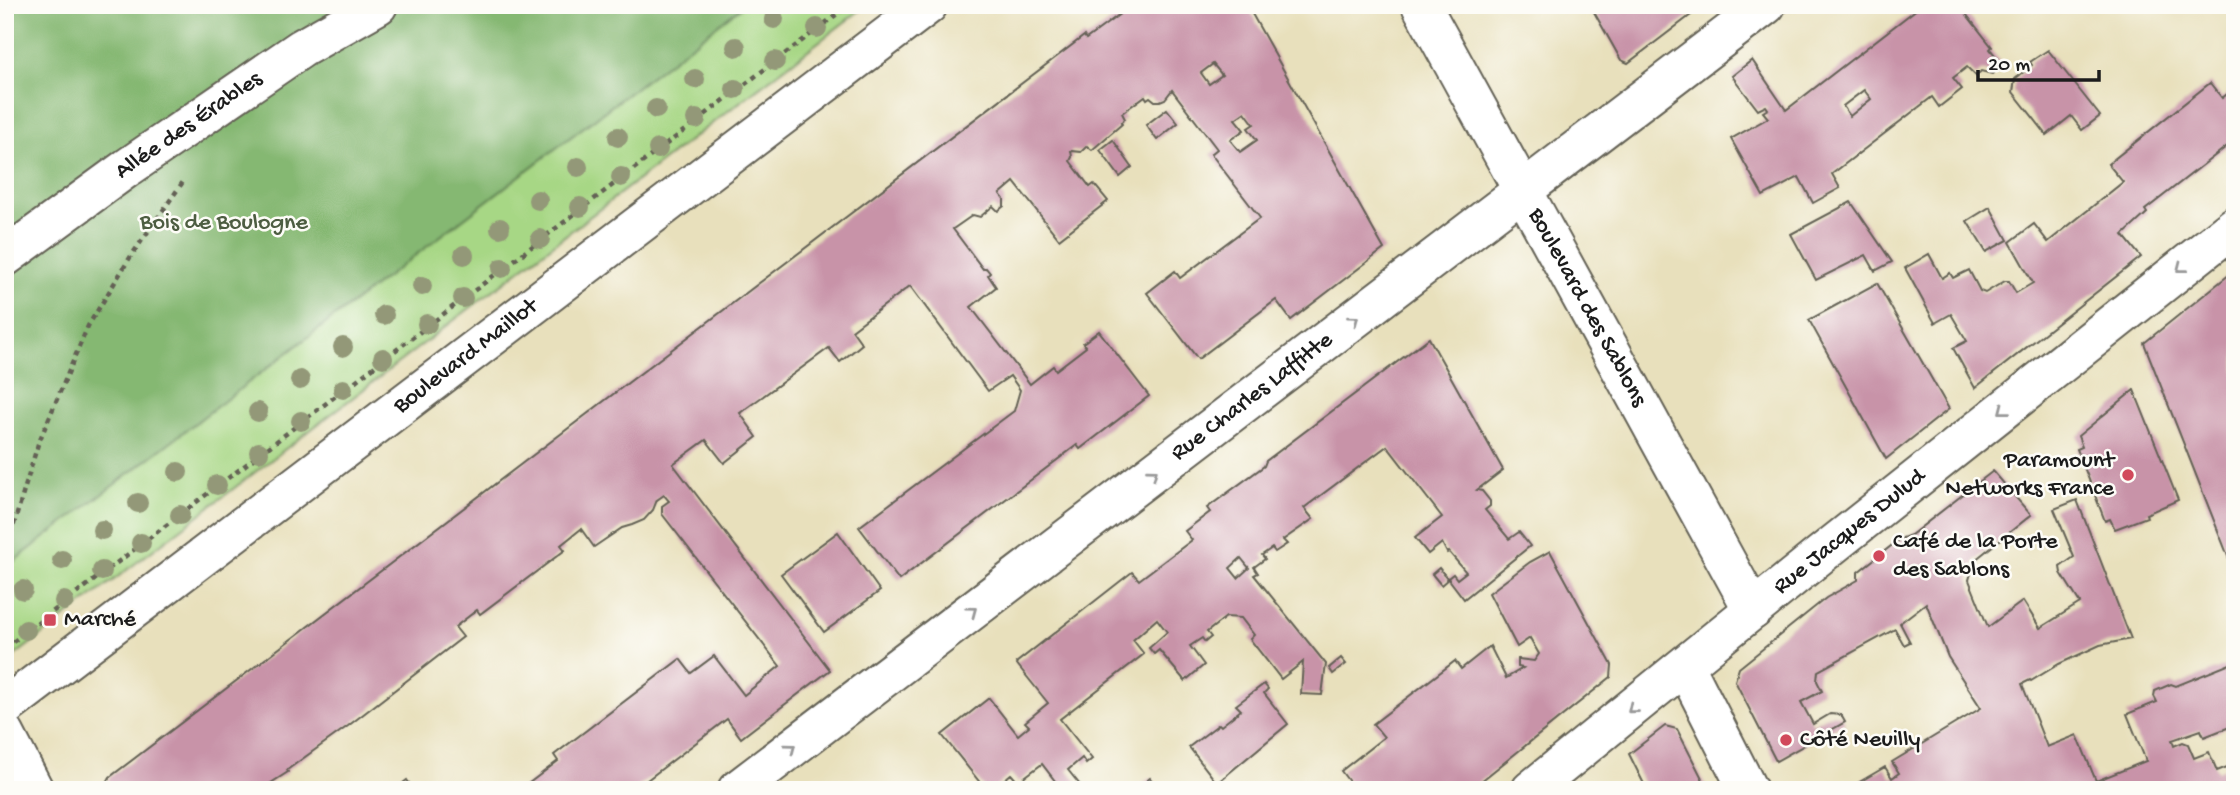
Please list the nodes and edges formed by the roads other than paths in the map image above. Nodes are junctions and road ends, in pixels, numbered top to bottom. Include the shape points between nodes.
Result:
1 (378, 5) edge
2 (929, 5) edge
3 (1421, 5) edge
4 (1766, 5) edge
5 (1524, 191) junction
6 (2235, 226) edge
7 (5, 257) edge
8 (1754, 610) junction
9 (1685, 666) junction
10 (5, 707) edge
11 (5, 734) edge
12 (34, 790) edge
13 (737, 790) edge
14 (1531, 790) edge
15 (1748, 790) edge

1 - 7 street, Allée des Érables via 302,48
2 - 10 street, Boulevard Maillot
3 - 5 street, Boulevard des Sablons
4 - 5 street, Rue Charles Laffitte
5 - 8 street, Boulevard des Sablons
13 -> 5 street, Rue Charles Laffitte
6 -> 8 street, Rue Jacques Dulud
8 - 9 street, Rue Jacques Dulud
9 -> 14 street, Rue Jacques Dulud
9 - 15 street
11 - 12 street

